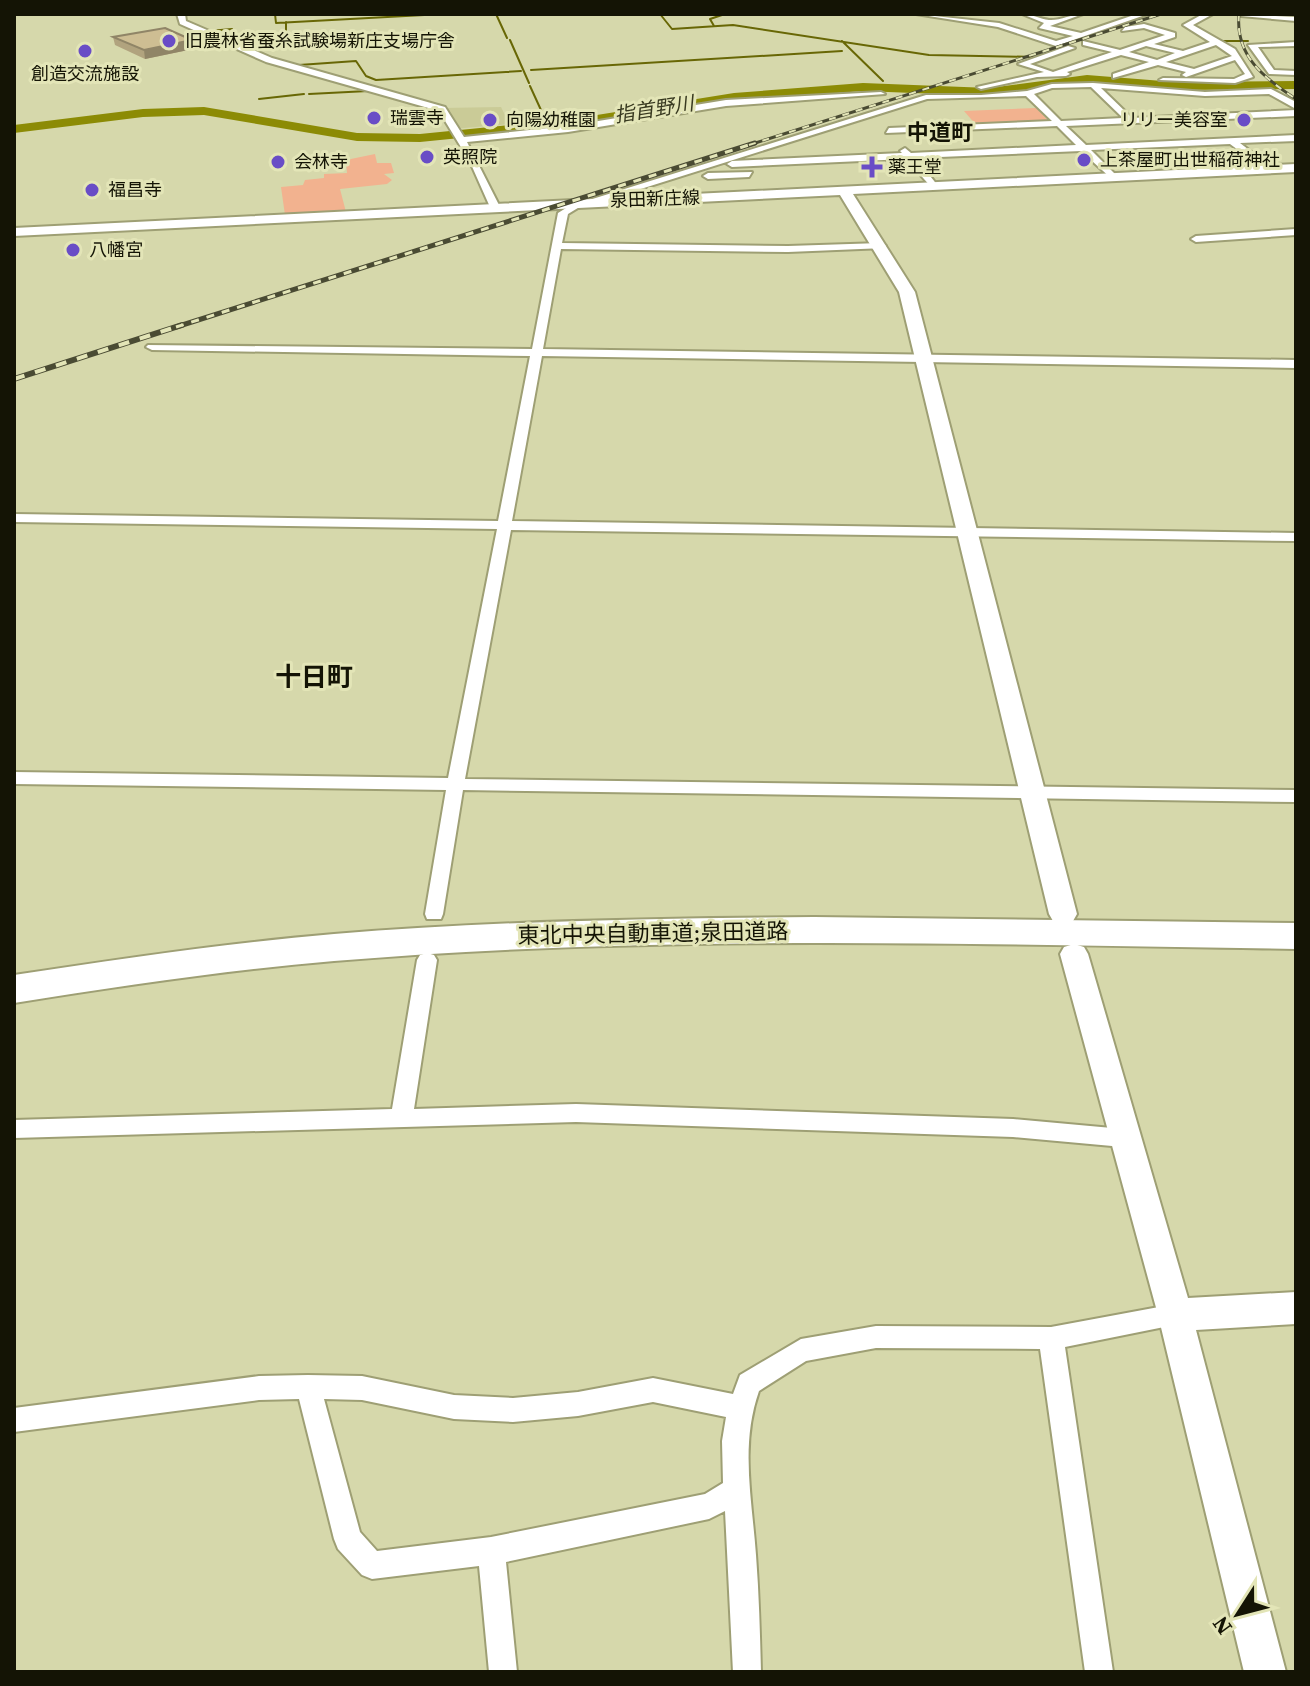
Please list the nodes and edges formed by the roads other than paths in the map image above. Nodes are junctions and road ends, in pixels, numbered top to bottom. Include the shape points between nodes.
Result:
1 (181, 14) edge
2 (920, 14) edge
3 (970, 14) edge
4 (1026, 14) edge
5 (1079, 14) edge
6 (1144, 14) edge
7 (1209, 14) edge
8 (1241, 14) edge
9 (949, 18) junction
10 (1296, 19) edge
11 (1050, 23) junction
12 (1083, 39) junction
13 (1217, 42) junction
14 (1146, 44) junction
15 (1296, 44) edge
16 (1121, 52) junction
17 (1183, 53) junction
18 (1237, 57) junction
19 (1158, 62) junction
20 (1195, 72) junction
21 (1296, 73) edge
22 (1057, 74) junction
23 (1115, 76) junction
24 (1172, 80) junction
25 (1093, 85) junction
26 (1111, 86) junction
27 (967, 87) dead end
28 (1171, 92) junction
29 (1028, 93) junction
30 (881, 94) dead end
31 (948, 97) junction
32 (1182, 101) dead end
33 (1296, 106) edge
34 (1193, 109) dead end
35 (959, 110) dead end
36 (872, 112) junction
37 (1296, 113) edge
38 (1203, 118) junction
39 (967, 119) dead end
40 (1130, 120) junction
41 (551, 122) dead end
42 (1059, 124) junction
43 (1212, 125) dead end
44 (974, 127) junction
45 (818, 130) junction
46 (889, 131) junction
47 (1222, 133) dead end
48 (455, 135) junction
49 (1296, 138) edge
50 (825, 139) dead end
51 (1231, 141) junction
52 (771, 144) junction
53 (1082, 147) junction
54 (833, 149) dead end
55 (908, 156) junction
56 (840, 159) junction
57 (780, 162) junction
58 (747, 163) junction
59 (1296, 168) edge
60 (706, 169) junction
61 (1268, 169) junction
62 (1113, 177) junction
63 (933, 186) junction
64 (844, 191) junction
65 (720, 196) junction
66 (586, 202) junction
67 (495, 207) junction
68 (14, 232) edge
69 (1296, 232) edge
70 (1196, 239) dead end
71 (558, 246) junction
72 (881, 246) junction
73 (152, 347) dead end
74 (536, 353) junction
75 (925, 358) junction
76 (1296, 364) edge
77 (14, 518) edge
78 (505, 528) junction
79 (967, 533) junction
80 (1296, 537) edge
81 (14, 778) edge
82 (456, 783) junction
83 (1030, 792) junction
84 (1296, 796) edge
85 (434, 914) dead end
86 (1063, 914) dead end
87 (1296, 936) edge
88 (1074, 954) dead end
89 (427, 960) dead end
90 (14, 989) edge
91 (401, 1120) junction
92 (14, 1129) edge
93 (1123, 1138) junction
94 (1296, 1308) edge
95 (1175, 1315) junction
96 (1051, 1338) junction
97 (308, 1387) junction
98 (739, 1407) junction
99 (14, 1420) edge
100 (734, 1491) junction
101 (491, 1551) junction
102 (503, 1672) edge
103 (747, 1672) edge
104 (1099, 1672) edge
105 (1265, 1672) edge

1 - 48 street via 183,22 269,60 442,109
2 - 9 street
3 - 9 street
4 - 11 street
5 - 11 street
6 - 12 street
7 - 13 street via 1187,25
8 - 10 street
9 - 12 street via 999,25 1056,44
11 - 12 street via 1042,26
12 - 14 street via 1136,26 1172,35
12 - 16 street
12 - 22 street via 1022,64
13 - 17 street
13 - 18 street
14 - 16 street
14 - 17 street
15 - 21 street via 1252,45 1272,72
16 - 19 street
16 - 22 street
17 - 19 street
18 - 20 street
18 - 24 street via 1250,75 1235,81
19 - 20 street
19 - 23 street
20 - 24 street
22 - 23 street
22 - 27 street
23 - 24 street
23 - 26 street
25 - 26 street
25 - 29 street via 1052,86
25 - 40 street
26 - 28 street
28 - 32 street
28 - 33 street via 1271,91
29 - 31 street
29 - 42 street
30 - 48 street via 726,103 568,129
31 - 35 street
31 - 36 street via 926,97
34 - 38 street
36 - 45 street
36 - 46 street
37 - 38 street
38 - 40 street
38 - 43 street
39 - 44 street
40 - 42 street
41 - 48 street
42 - 44 street
42 - 53 street
44 - 46 street
45 - 50 street
45 - 52 street
46 - 55 street
47 - 51 street
48 - 67 street
49 - 51 street
51 - 53 street
51 - 61 street
52 - 57 street
52 - 60 street
53 - 55 street
53 - 62 street
54 - 56 street
55 - 56 street
55 - 63 street
56 - 57 street
57 - 58 street
58 - 60 street
58 - 60 street via 755,176
59 - 61 street, 泉田新庄線
60 - 65 street
60 - 66 street
61 - 62 street, 泉田新庄線
62 - 63 street, 泉田新庄線
63 - 64 street, 泉田新庄線
64 - 65 street, 泉田新庄線
64 - 72 street
65 - 66 street, 泉田新庄線
66 - 67 street, 泉田新庄線
66 - 71 street via 563,213
67 - 68 street, 泉田新庄線
69 - 70 street
71 - 72 street
71 - 74 street
72 - 75 street via 907,292
73 - 74 street
74 - 75 street
74 - 78 street
75 - 76 street
75 - 79 street
77 - 78 street
78 - 79 street
78 - 82 street
79 - 80 street
79 - 83 street
81 - 82 street
82 - 83 street
82 - 85 street
83 - 84 street
83 - 86 street
87 - 90 highway, 東北中央自動車道;泉田道路 via 861,930 463,936 212,959
88 - 93 street
89 - 91 street
91 - 92 street
91 - 93 street via 576,1113 1013,1128
93 - 95 street
94 - 95 street
95 - 96 street
95 - 105 street
96 - 98 street via 876,1337 801,1350 749,1383
96 - 104 street
97 - 98 street via 362,1388 454,1407 513,1410 653,1390
97 - 99 street via 259,1388
97 - 101 street via 348,1539 372,1565
98 - 100 street
100 - 101 street via 709,1506
100 - 103 street via 742,1537
101 - 102 street

